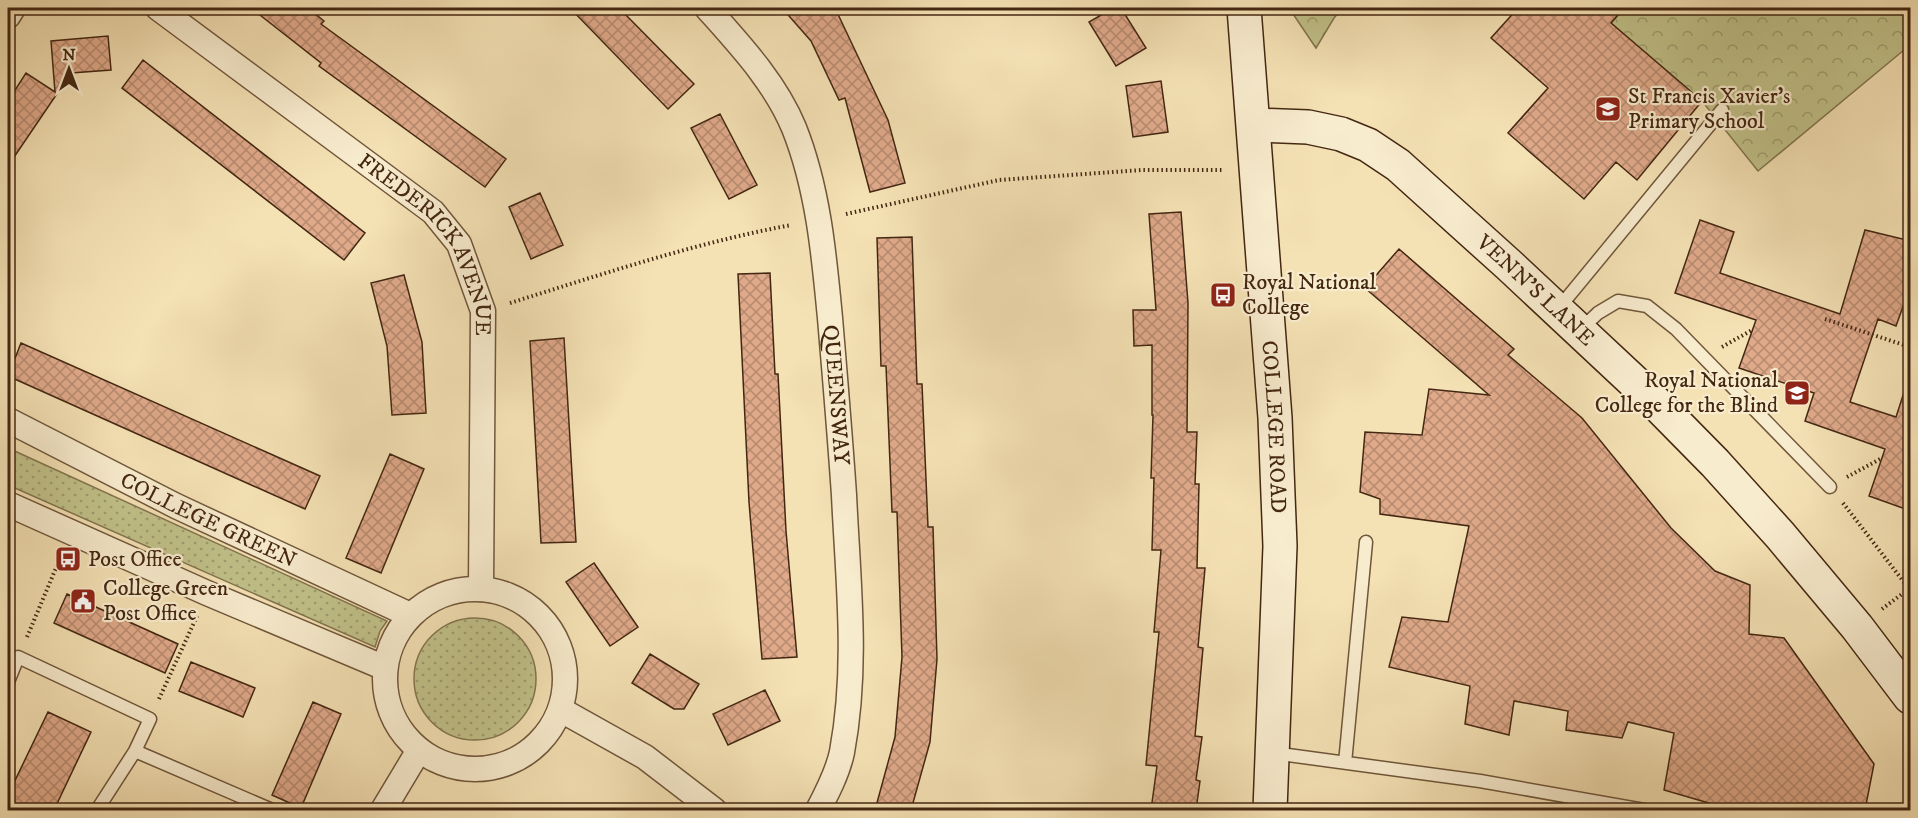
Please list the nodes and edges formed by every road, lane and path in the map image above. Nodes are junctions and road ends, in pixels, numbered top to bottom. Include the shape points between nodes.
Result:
1 (13, 8) edge
2 (158, 8) edge
3 (706, 8) edge
4 (1239, 15) edge
5 (8, 16) edge
6 (1722, 110) dead end
7 (1254, 125) junction
8 (1257, 170) junction
9 (818, 220) junction
10 (483, 311) junction
11 (1825, 319) dead end
12 (1569, 321) junction
13 (1752, 330) dead end
14 (1911, 347) edge
15 (1704, 358) junction
16 (8, 420) edge
17 (1882, 458) dead end
18 (1830, 487) junction
19 (8, 504) edge
20 (71, 533) junction
21 (1366, 542) dead end
22 (481, 588) junction
23 (1911, 590) edge
24 (207, 593) junction
25 (410, 615) junction
26 (18, 657) junction
27 (385, 668) junction
28 (8, 682) edge
29 (1911, 697) edge
30 (561, 710) junction
31 (150, 719) junction
32 (419, 750) junction
33 (135, 751) junction
34 (1272, 752) junction
35 (1345, 763) junction
36 (97, 810) edge
37 (272, 810) edge
38 (383, 810) edge
39 (714, 810) edge
40 (818, 810) edge
41 (1270, 810) edge
42 (1644, 810) edge

1 - 5 street
2 - 10 street, FREDERICK AVENUE via 433,212 459,244
3 - 9 street, QUEENSWAY via 770,84 793,126 810,174
4 - 7 street, COLLEGE ROAD
6 - 12 lane
7 - 8 street, COLLEGE ROAD
7 - 12 street, VENN'S LANE via 1308,127 1368,145 1398,165
8 - 9 path via 1142,170 999,180
8 - 34 street, COLLEGE ROAD via 1280,546
9 - 10 path via 733,236 659,256
9 - 40 street, QUEENSWAY via 840,423 852,661 842,754
10 - 22 street, FREDERICK AVENUE
11 - 14 path
12 - 15 lane via 1598,313 1618,301 1634,302 1647,306 1676,329
12 - 29 street, VENN'S LANE via 1722,471 1857,627
13 - 15 path
15 - 18 lane
16 - 25 street, COLLEGE GREEN via 176,506
17 - 18 path
18 - 23 path
19 - 20 street
20 - 24 street
20 - 26 path
21 - 35 lane
22 - 25 street via 442,595
22 - 30 street via 510,595 536,611 558,640 566,673
24 - 27 street
24 - 31 path
25 - 27 street via 394,638
26 - 28 lane
26 - 31 lane
27 - 32 street via 385,693 395,722
30 - 32 street via 548,734 521,758 487,769 466,770 438,762
30 - 39 street via 645,757
31 - 33 lane
32 - 38 street
33 - 36 lane
33 - 37 lane
34 - 35 lane
34 - 41 street, COLLEGE ROAD
35 - 42 lane via 1480,781

